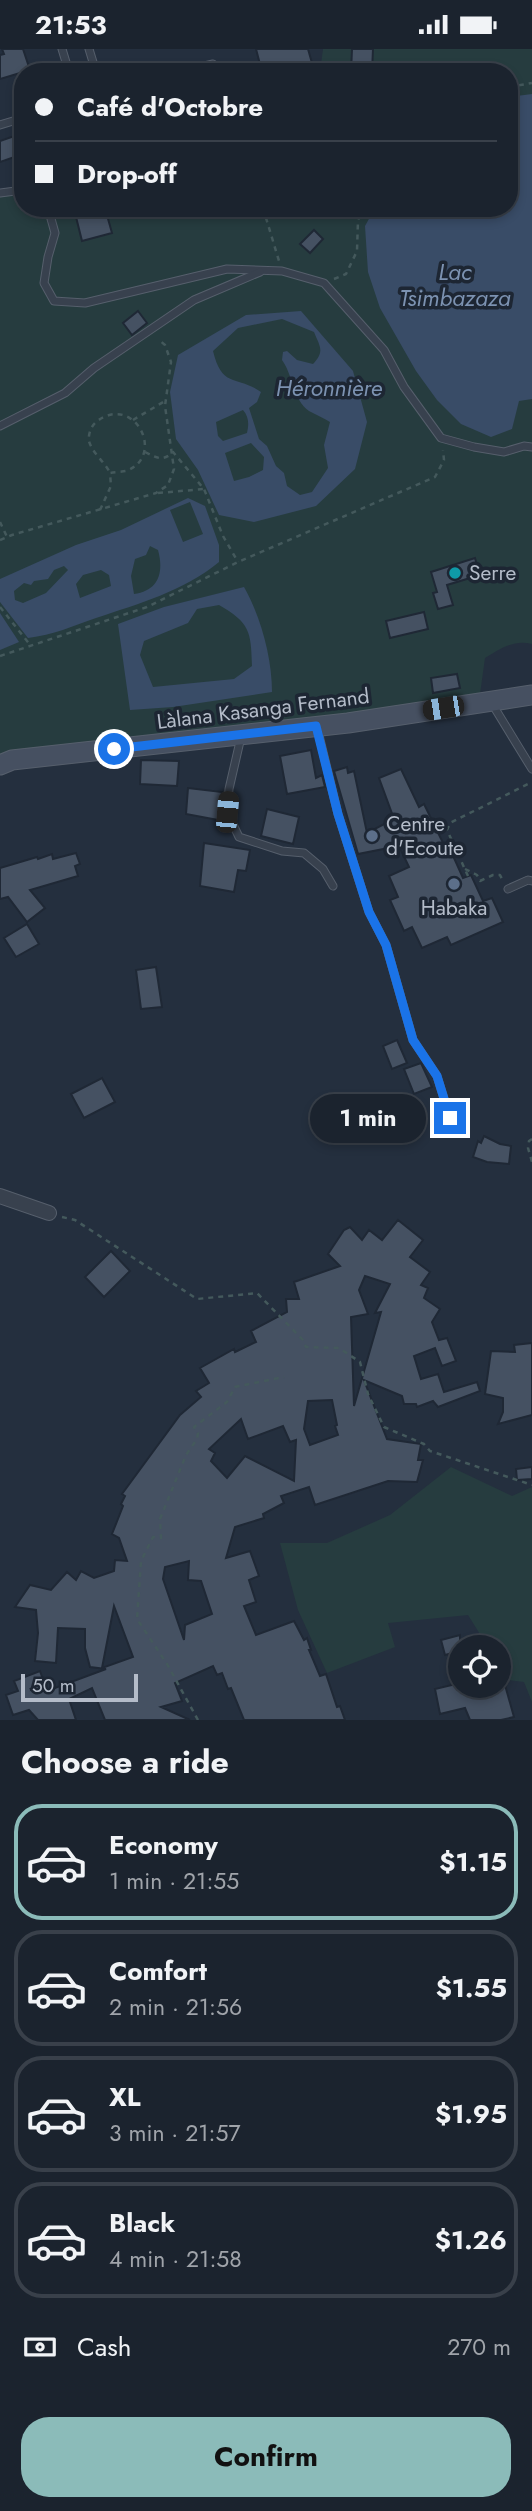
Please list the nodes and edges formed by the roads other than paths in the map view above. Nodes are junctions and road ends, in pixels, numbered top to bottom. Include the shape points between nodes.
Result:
1 (51, 217) edge
2 (263, 270) junction
3 (0, 426) edge
4 (532, 447) edge
5 (532, 695) edge
6 (491, 701) junction
7 (316, 726) junction
8 (241, 736) junction
9 (0, 765) edge
10 (532, 769) edge
11 (532, 881) edge
12 (333, 886) dead end
13 (508, 889) road end
14 (450, 1118) dead end
15 (0, 1196) edge
16 (49, 1213) road end

1 - 2 lane via 55,233 44,283 54,301 85,303 227,269
2 - 3 lane via 194,300 94,367 65,393
2 - 4 lane via 324,282 384,350 441,438 504,452
5 - 6 street, Làlana Kasanga Fernand
6 - 7 street, Làlana Kasanga Fernand
6 - 10 lane
7 - 8 street, Làlana Kasanga Fernand
7 - 14 lane via 369,912 386,945 413,1040 437,1076
8 - 9 street, Làlana Kasanga Fernand via 12,760
8 - 12 lane via 227,812 239,837 304,853 323,869
11 - 13 lane
15 - 16 street

